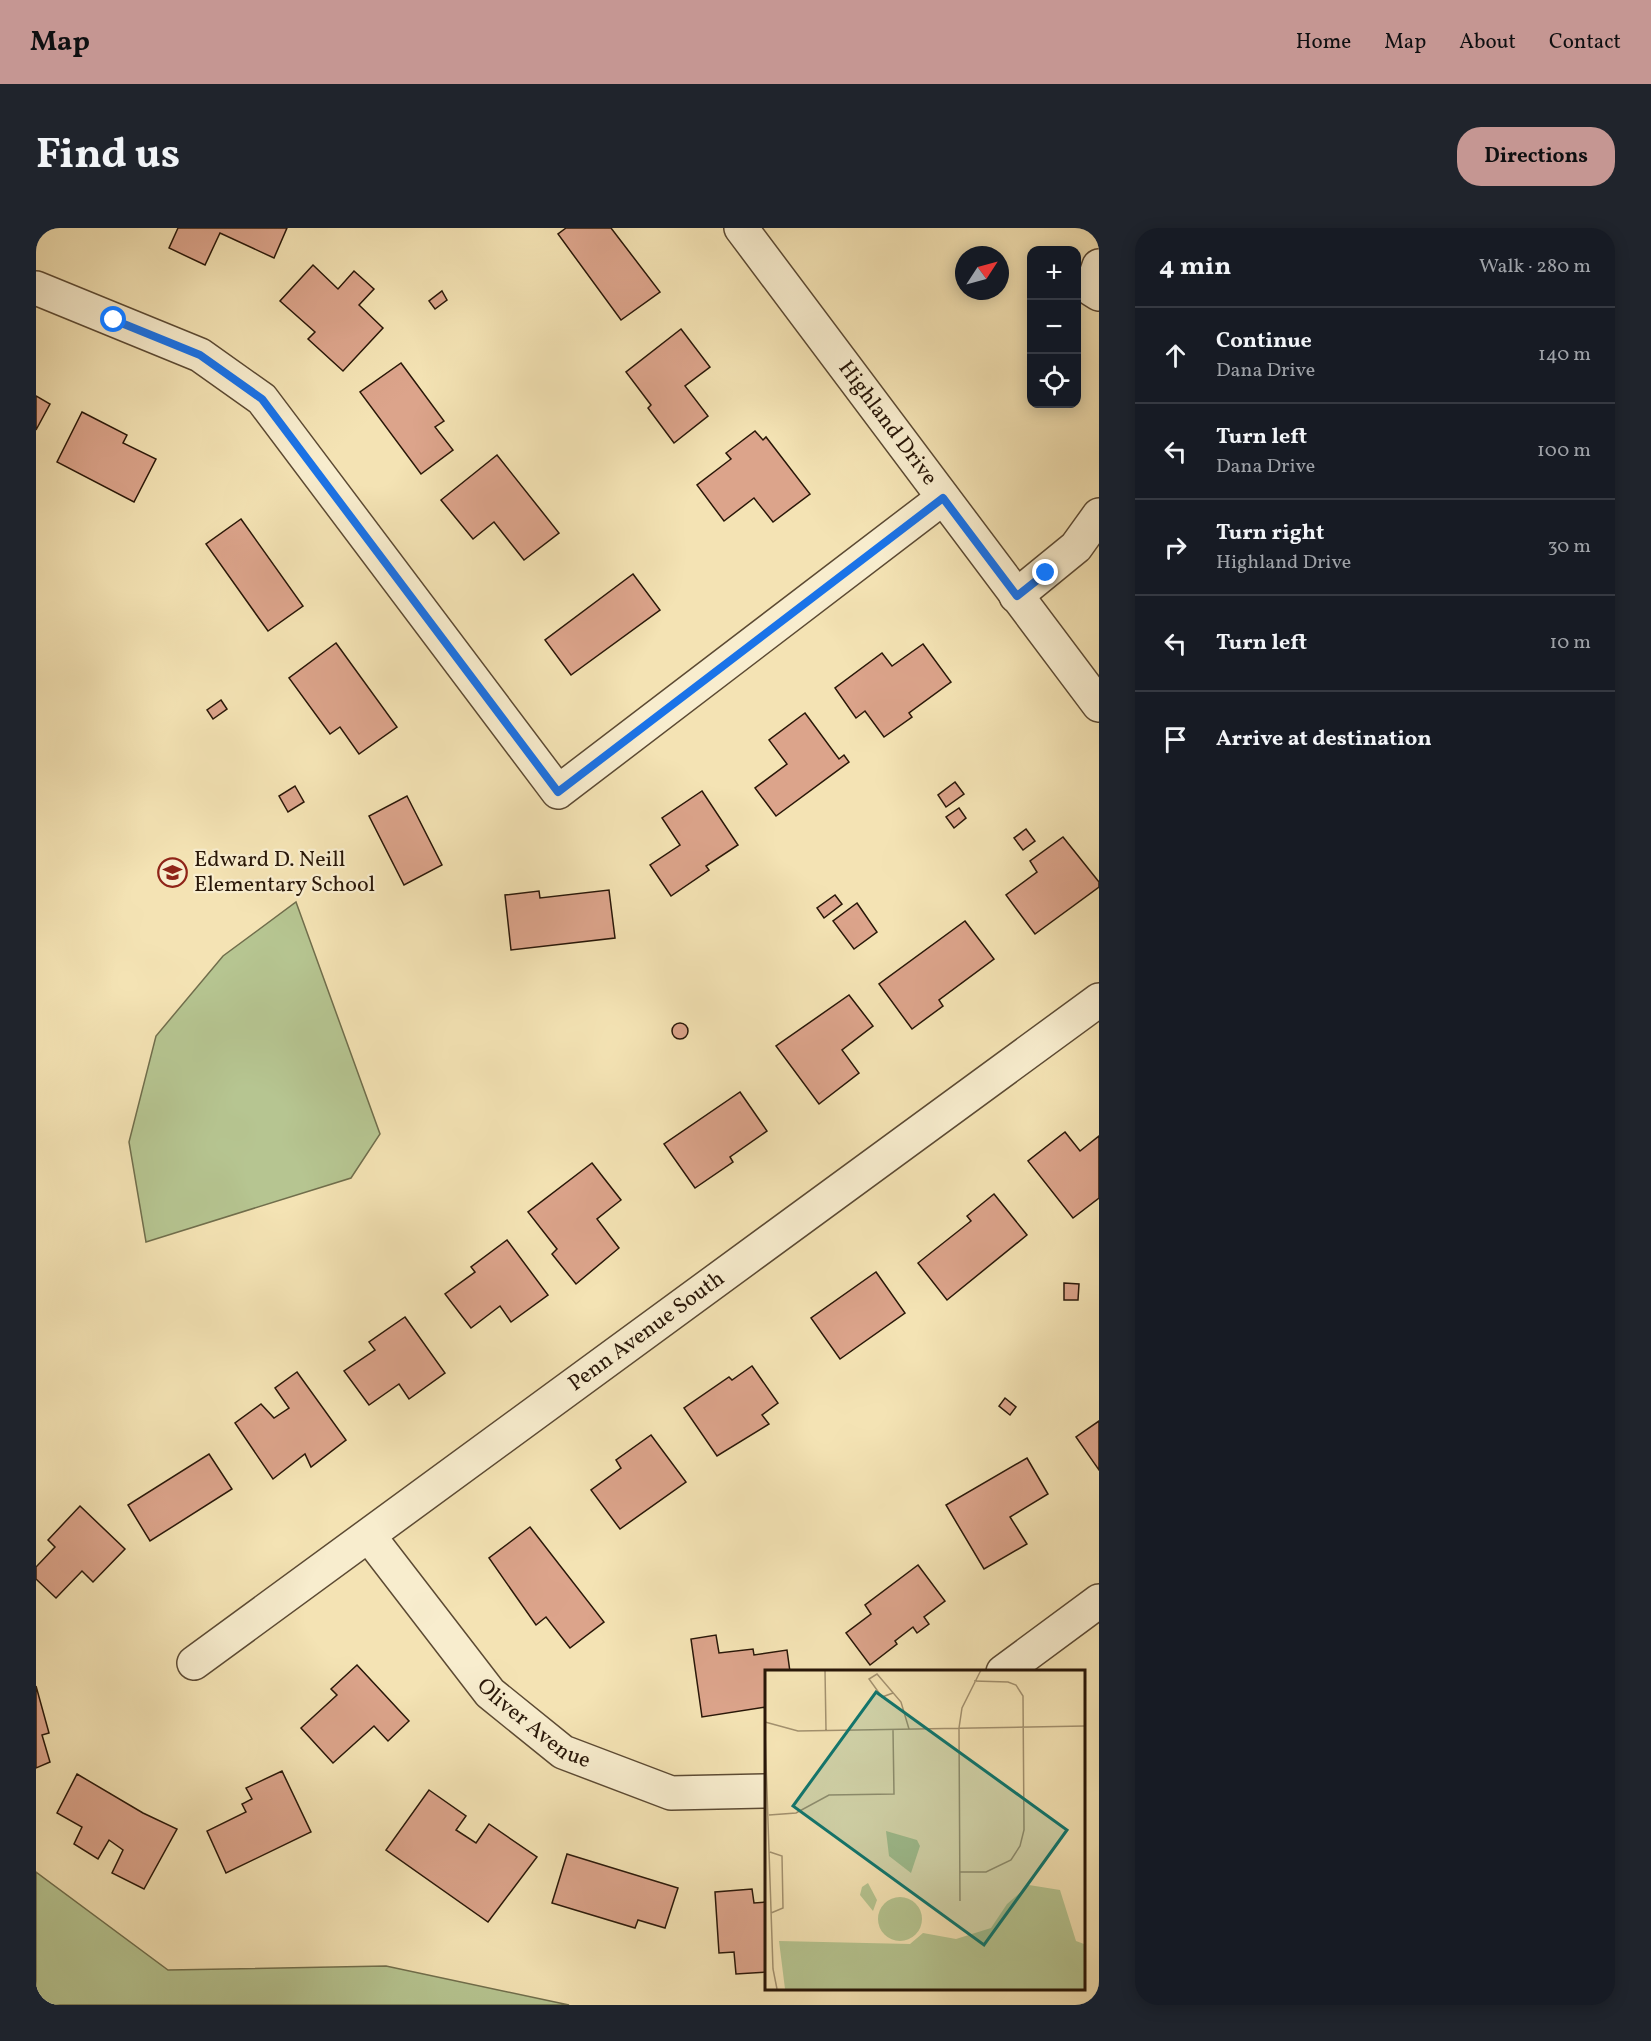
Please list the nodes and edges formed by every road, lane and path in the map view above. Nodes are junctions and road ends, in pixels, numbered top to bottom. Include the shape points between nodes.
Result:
1 (741, 228) edge
2 (1099, 266) edge
3 (36, 288) edge
4 (1099, 294) edge
5 (943, 498) junction
6 (1099, 515) edge
7 (1017, 596) junction
8 (1099, 705) edge
9 (1099, 1000) edge
10 (369, 1536) junction
11 (1099, 1601) edge
12 (194, 1663) dead end
13 (1006, 1670) edge
14 (765, 1791) edge

1 - 5 street, Highland Drive
2 - 4 street via 1091,289
3 - 5 street via 200,355 262,399 558,792
5 - 7 street, Highland Drive
6 - 7 street via 1076,547
7 - 8 street, Highland Drive
9 - 10 street, Penn Avenue South
10 - 12 street, Penn Avenue South
10 - 14 street, Oliver Avenue via 490,1693 563,1752 671,1794
11 - 13 street

